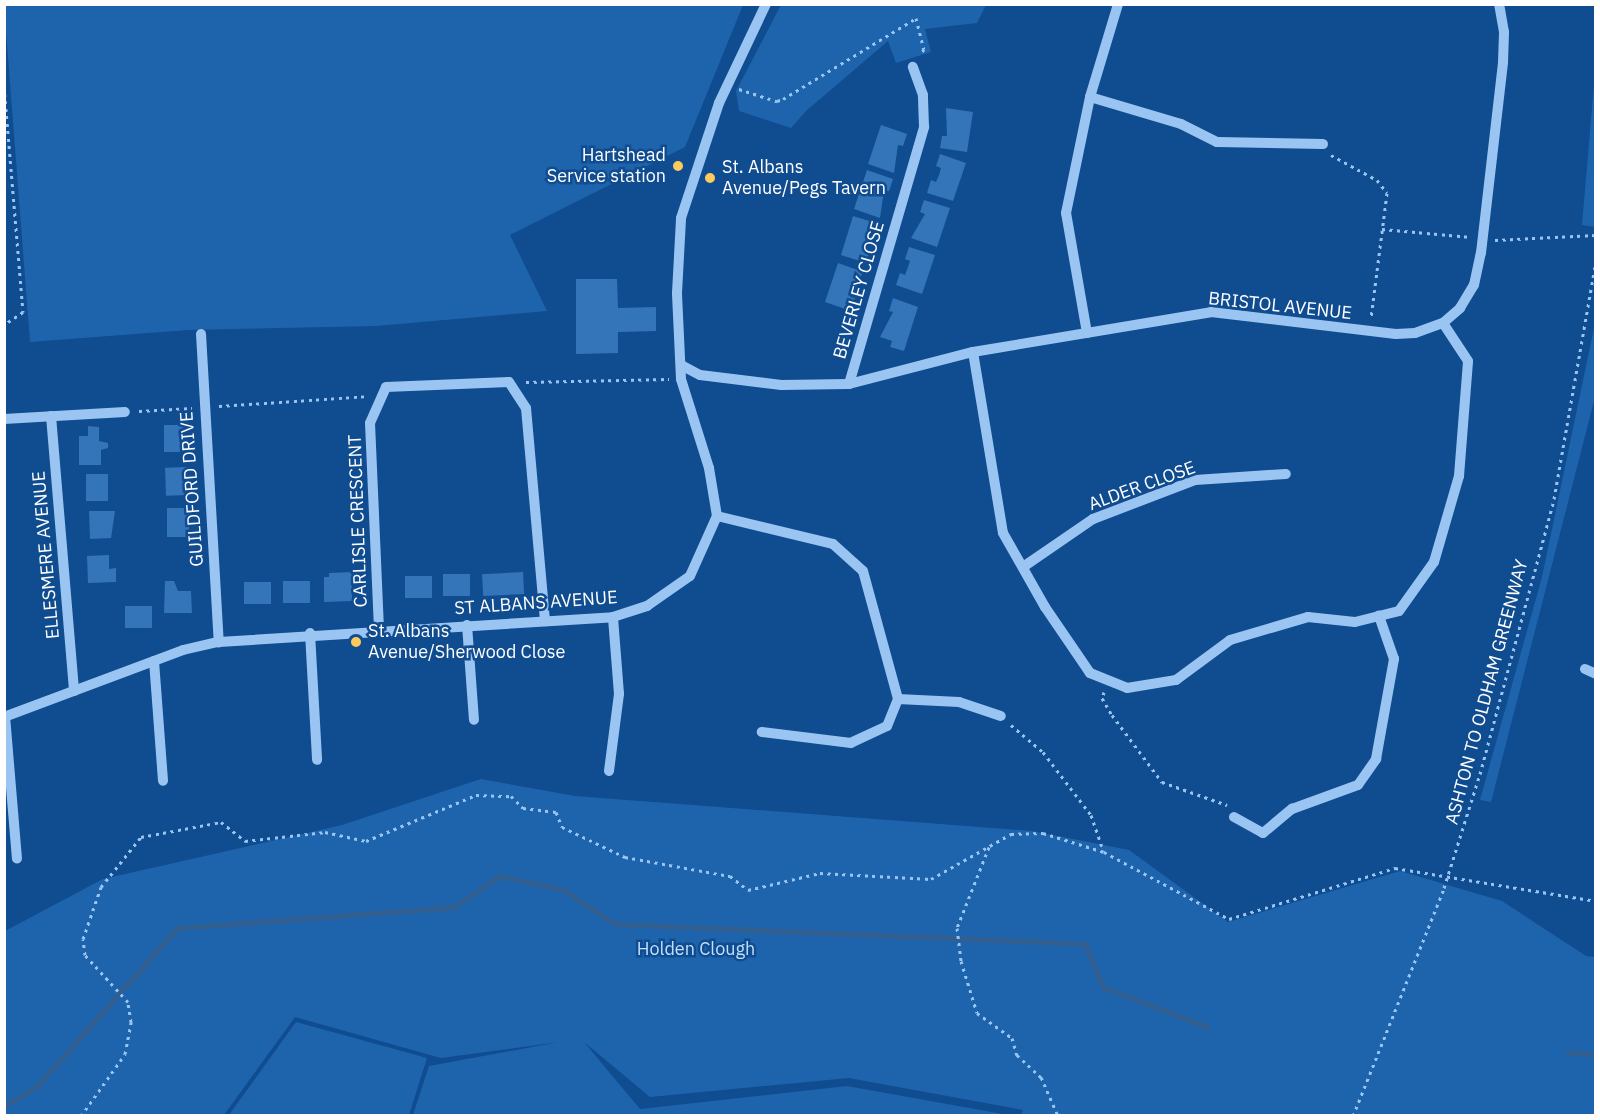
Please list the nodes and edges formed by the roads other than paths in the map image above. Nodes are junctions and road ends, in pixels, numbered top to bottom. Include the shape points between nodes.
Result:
1 (766, 4) edge
2 (1119, 4) edge
3 (1499, 4) edge
4 (913, 67) road end
5 (1090, 97) junction
6 (1323, 144) road end
7 (1443, 323) junction
8 (1087, 333) junction
9 (201, 334) dead end
10 (973, 352) junction
11 (681, 365) junction
12 (849, 384) junction
13 (125, 412) road end
14 (51, 416) junction
15 (4, 419) edge
16 (1286, 474) dead end
17 (717, 516) junction
18 (1023, 567) junction
19 (1379, 616) junction
20 (613, 617) junction
21 (545, 621) junction
22 (467, 625) junction
23 (379, 629) junction
24 (310, 633) junction
25 (219, 642) junction
26 (154, 661) junction
27 (1585, 669) dead end
28 (1596, 674) edge
29 (74, 691) junction
30 (898, 699) junction
31 (1001, 716) road end
32 (5, 717) edge
33 (474, 720) dead end
34 (762, 732) dead end
35 (317, 760) dead end
36 (609, 771) dead end
37 (163, 781) dead end
38 (1234, 817) road end
39 (17, 858) dead end

1 - 11 street via 727,86 681,218 676,292
2 - 5 street
3 - 7 street, BRISTOL AVENUE via 1504,32 1503,62 1483,239 1474,285 1460,308
4 - 12 street, BEVERLEY CLOSE via 922,95 924,127
5 - 6 street via 1181,124 1217,142
5 - 8 street via 1066,213
7 - 8 street, BRISTOL AVENUE via 1415,333 1369,331 1212,312
7 - 19 street via 1468,361 1459,476 1434,562 1399,612
8 - 10 street, BRISTOL AVENUE
9 - 25 street, GUILDFORD DRIVE
10 - 12 street, BRISTOL AVENUE
10 - 18 street via 1003,533
11 - 12 street, BRISTOL AVENUE via 700,375 781,385
11 - 17 street via 681,379 709,468
13 - 14 street
14 - 15 street
14 - 29 street, ELLESMERE AVENUE
16 - 18 street, ALDER CLOSE via 1195,480 1093,519
17 - 20 street, ST ALBANS AVENUE via 690,576 647,606
17 - 30 street via 833,544 863,571
18 - 19 street via 1045,608 1090,673 1127,688 1176,680 1230,640 1308,617 1355,622
19 - 38 street via 1394,659 1376,759 1358,785 1292,809 1263,833
20 - 21 street, ST ALBANS AVENUE
20 - 36 street via 620,694
21 - 22 street, ST ALBANS AVENUE
21 - 23 street, CARLISLE CRESCENT via 526,408 509,382 386,387 370,423
22 - 23 street, ST ALBANS AVENUE
22 - 33 street
23 - 24 street, ST ALBANS AVENUE
24 - 25 street, ST ALBANS AVENUE
24 - 35 street
25 - 26 street, ST ALBANS AVENUE
26 - 29 street, ST ALBANS AVENUE
26 - 37 street
27 - 28 street
29 - 32 street, ST ALBANS AVENUE
30 - 31 street via 959,702
30 - 34 street via 887,726 851,743
32 - 39 street

